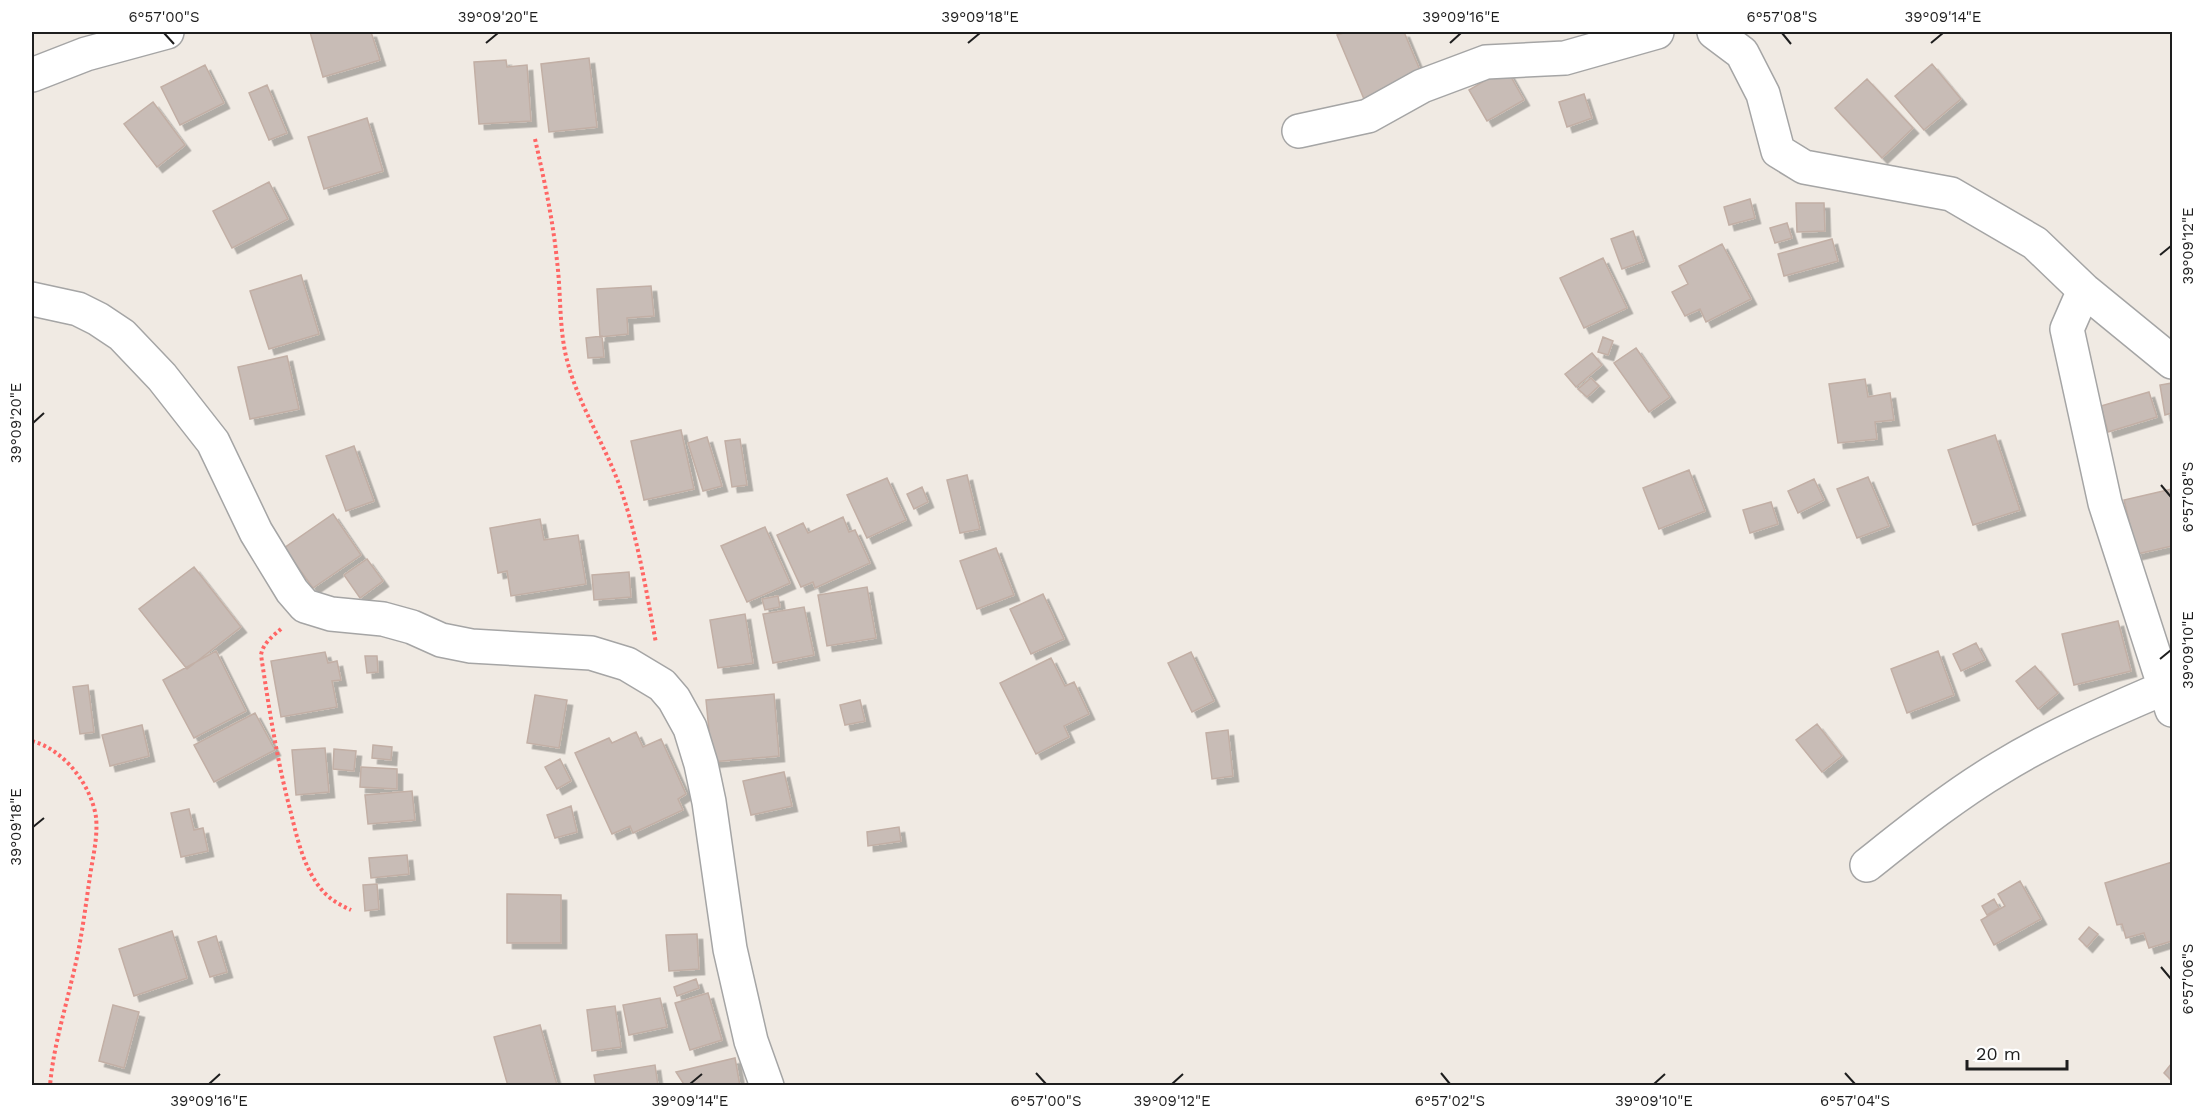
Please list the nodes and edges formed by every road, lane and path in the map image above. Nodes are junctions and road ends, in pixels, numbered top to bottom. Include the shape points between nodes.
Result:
1 (166, 32) edge
2 (1657, 32) edge
3 (1714, 32) edge
4 (32, 75) edge
5 (1299, 130) dead end
6 (535, 139) dead end
7 (2084, 290) junction
8 (32, 299) edge
9 (2172, 362) edge
10 (305, 606) junction
11 (662, 685) junction
12 (2168, 699) edge
13 (32, 741) edge
14 (1867, 865) dead end
15 (351, 910) dead end
16 (50, 1086) edge
17 (767, 1086) edge

1 - 4 street via 86,54
2 - 5 street via 1565,58 1486,62 1422,86 1368,116
3 - 7 street via 1742,53 1763,94 1778,151 1804,167 1951,194 2035,243
6 - 11 path via 555,241 565,354 573,383 608,456 643,565
7 - 9 street
7 - 12 street via 2067,329 2105,503
8 - 10 street via 78,309 98,319 122,335 162,377 213,442 256,532
10 - 11 street via 331,614 383,619 441,640 471,646 591,653 627,664
10 - 15 path via 262,649 263,666 279,764 302,854 326,895
11 - 17 street via 690,728 701,764 730,950 751,1041
12 - 14 street via 2087,722 2000,768 1938,809
13 - 16 path via 47,746 81,779 96,816 82,932

